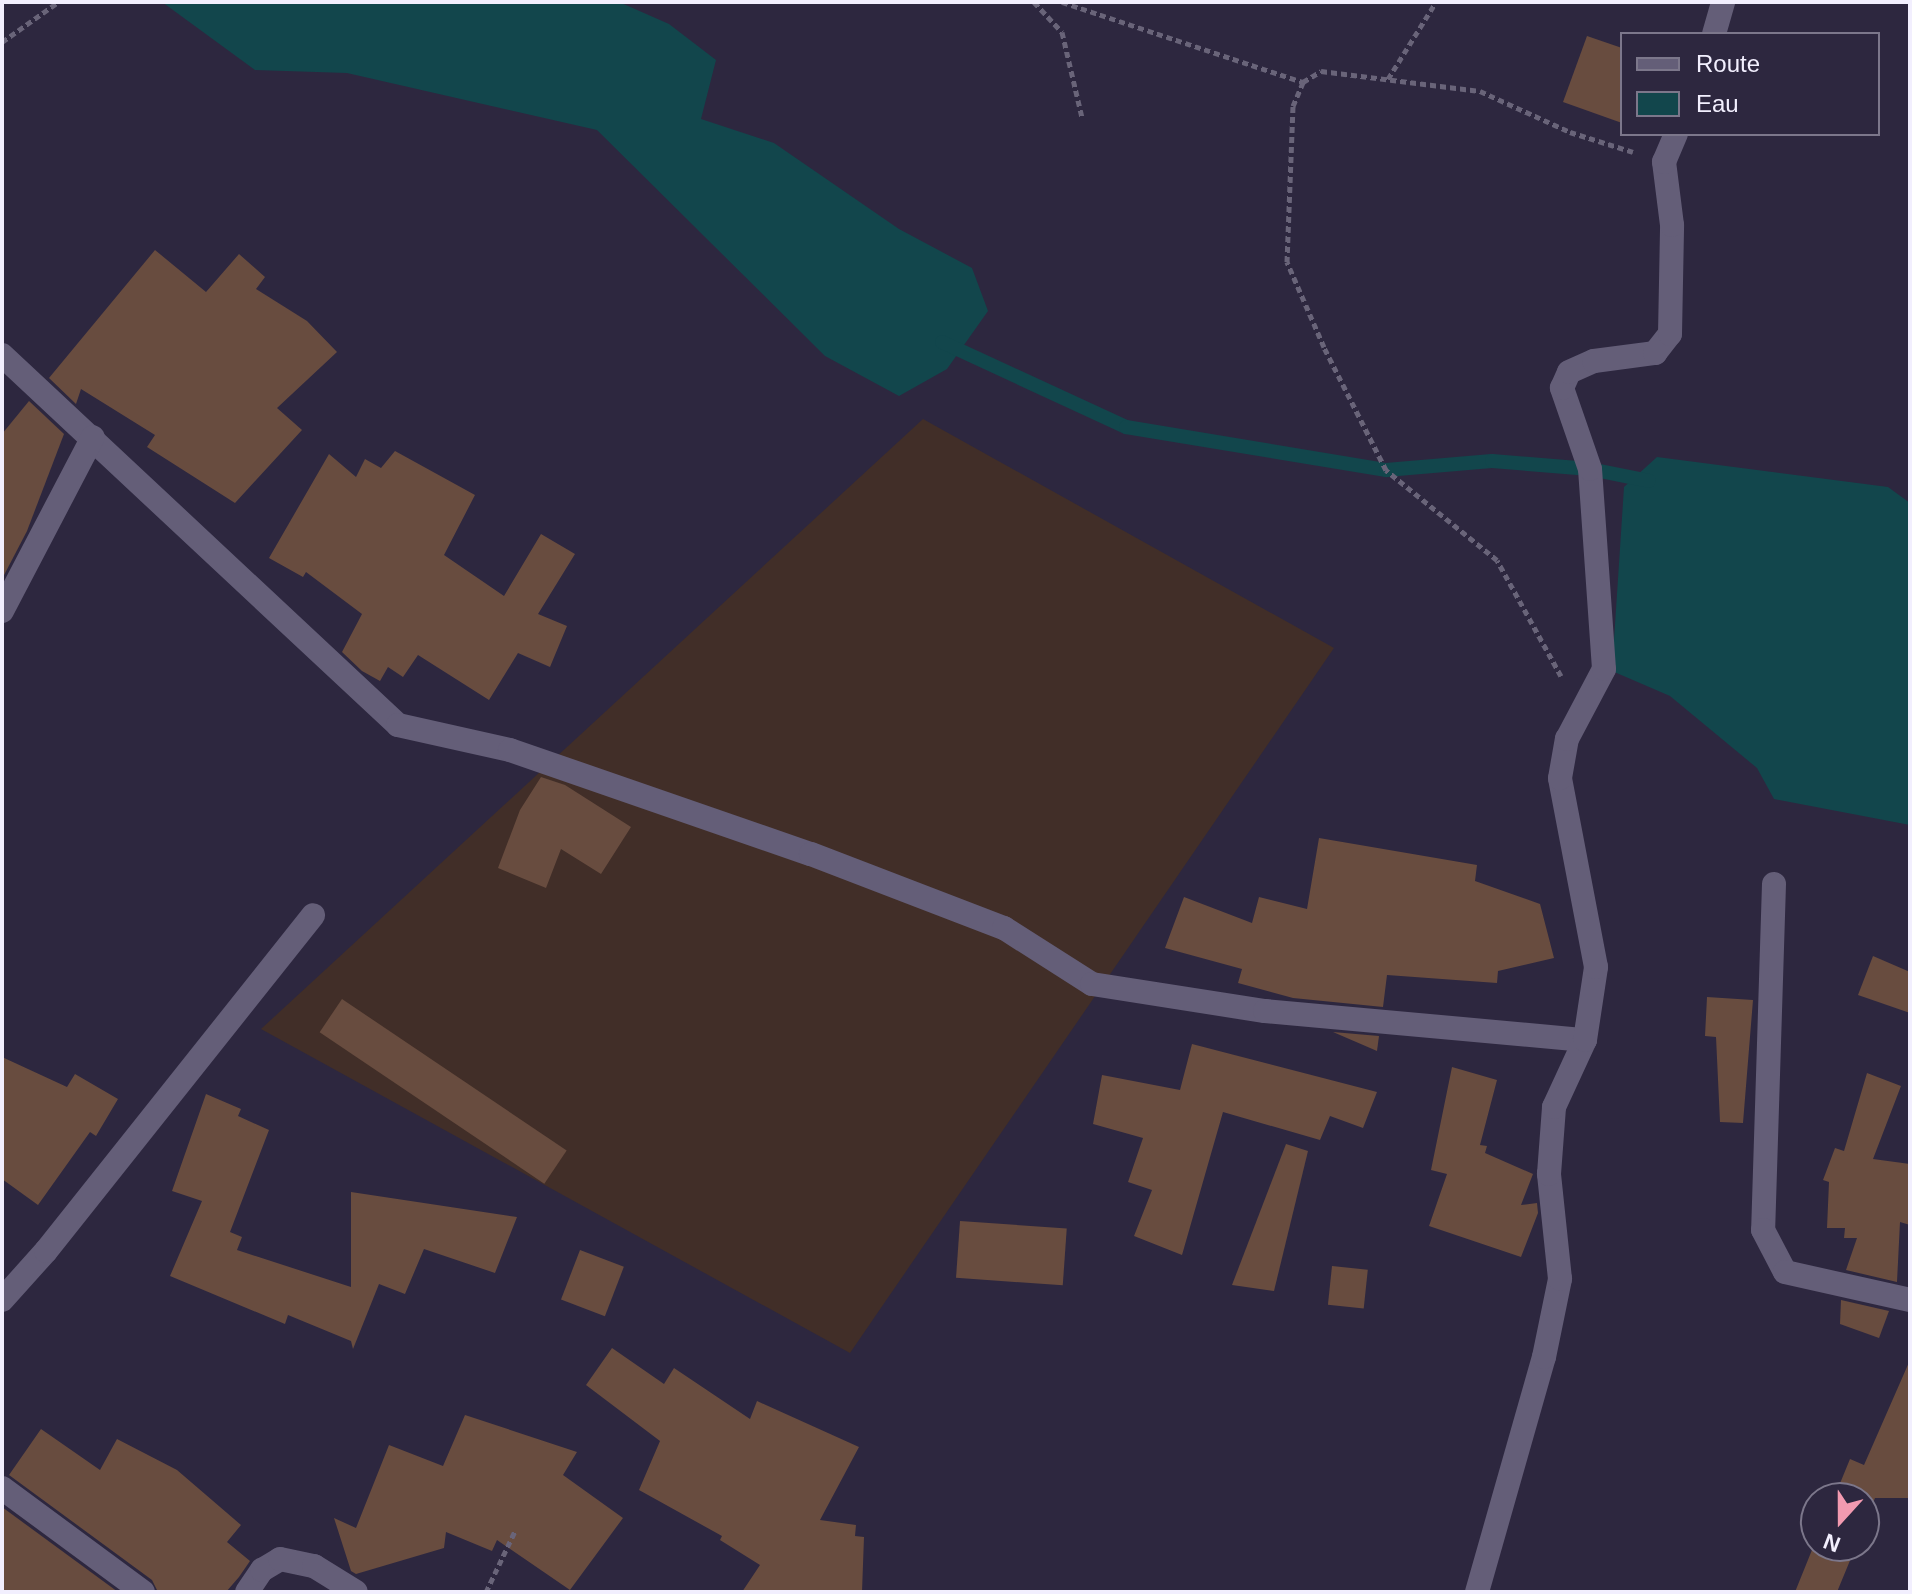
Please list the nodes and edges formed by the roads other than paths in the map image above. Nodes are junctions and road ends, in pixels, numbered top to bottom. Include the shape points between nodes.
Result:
1 (1723, 2) edge
2 (1715, 32) edge
3 (1675, 136) edge
4 (2, 355) edge
5 (93, 437) junction
6 (2, 611) edge
7 (1774, 884) dead end
8 (313, 915) dead end
9 (1585, 1040) junction
10 (2, 1300) edge
11 (1910, 1300) edge
12 (2, 1488) edge
13 (143, 1592) edge
14 (247, 1592) edge
15 (356, 1592) edge
16 (1477, 1592) edge

1 - 2 street
3 - 9 street via 1664,162 1672,225 1670,334 1655,353 1594,361 1569,372 1562,388 1590,469 1604,669 1567,739 1560,778 1596,967
4 - 5 street
5 - 6 street
5 - 9 street via 398,725 510,750 811,854 1004,928 1092,984 1250,1009
7 - 11 street via 1763,1230 1785,1272
8 - 10 street
9 - 16 street via 1554,1107 1549,1174 1560,1279 1544,1357
12 - 13 street
14 - 15 street via 262,1570 280,1559 314,1566

